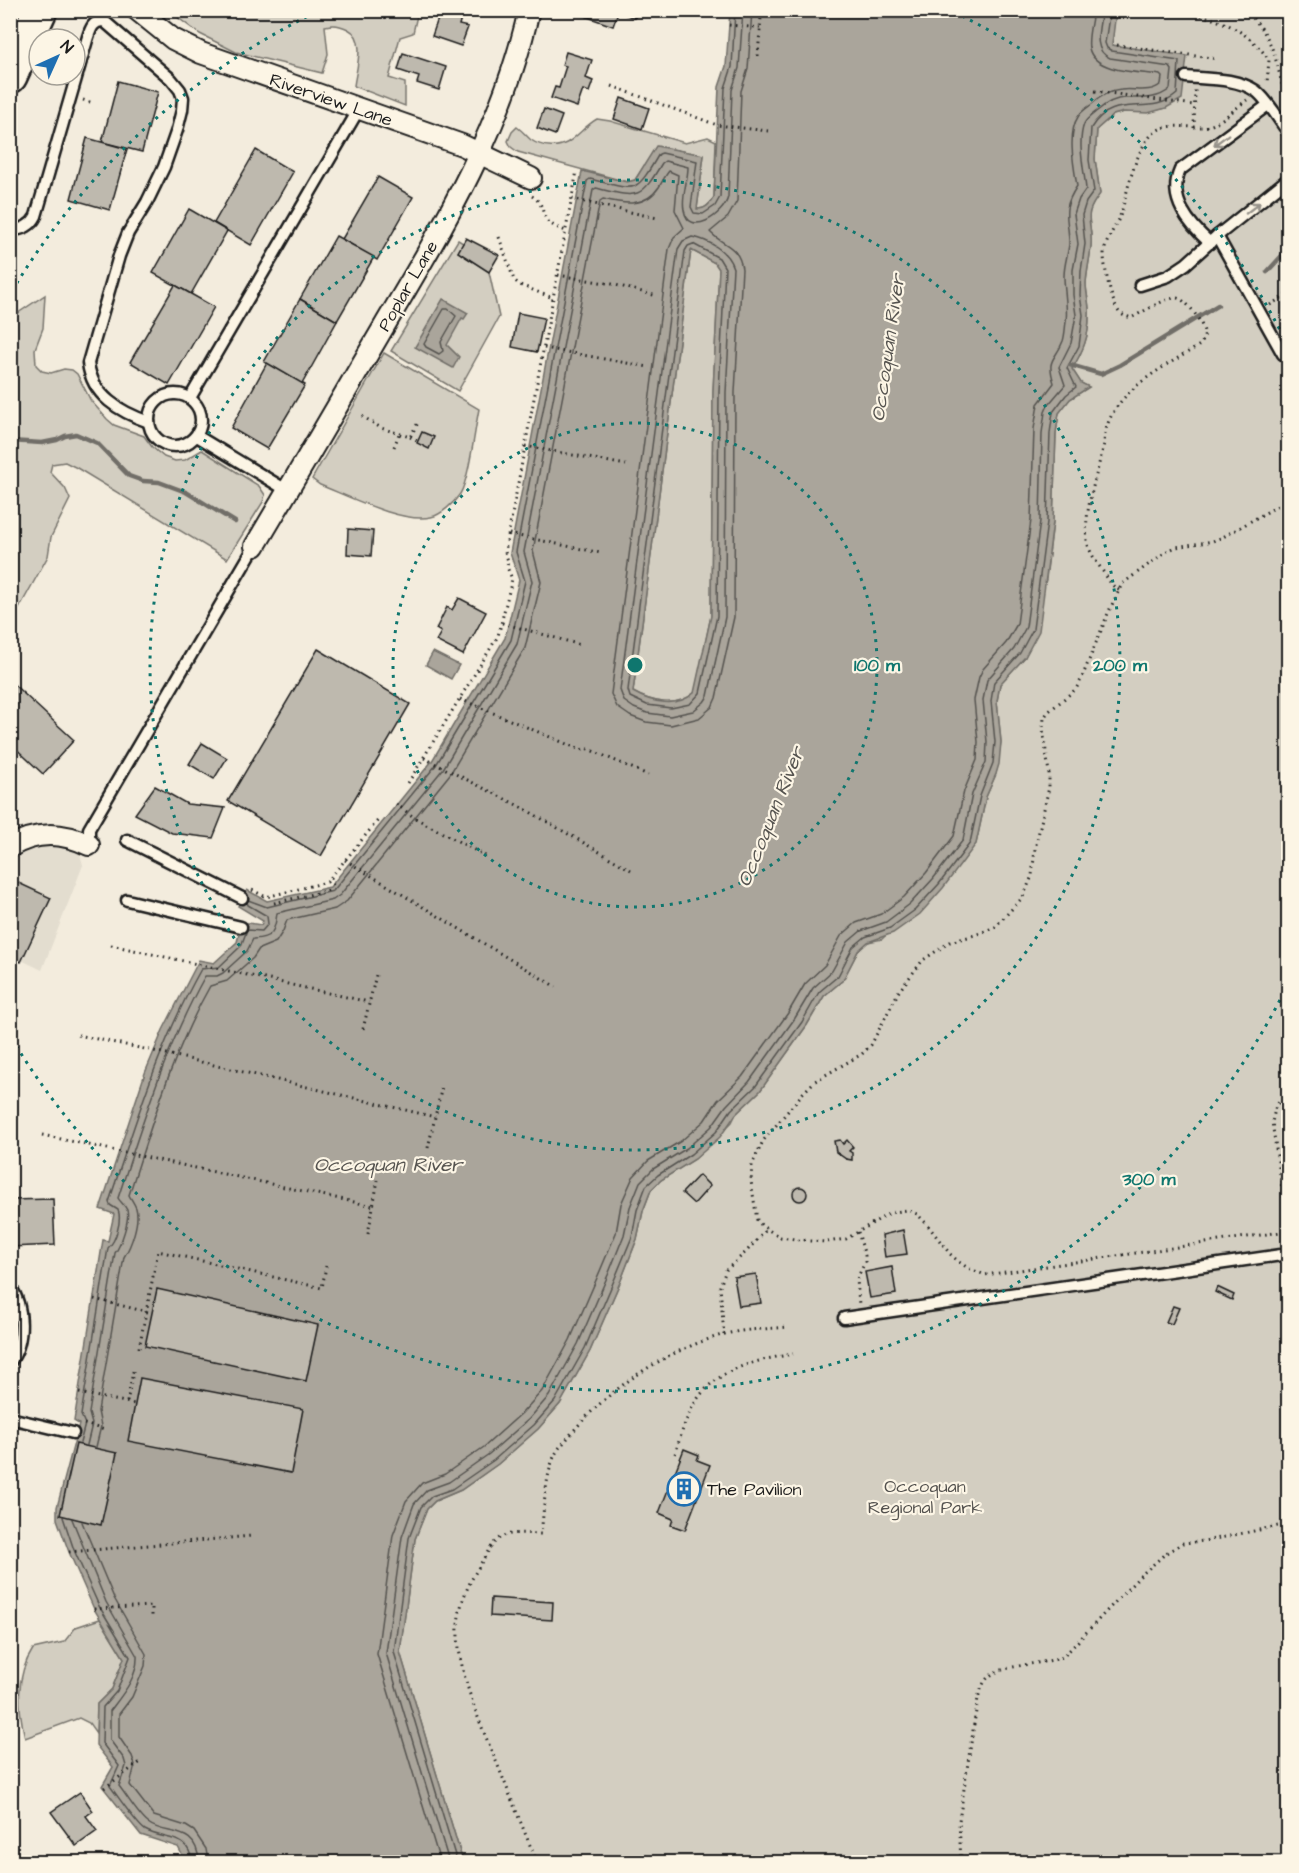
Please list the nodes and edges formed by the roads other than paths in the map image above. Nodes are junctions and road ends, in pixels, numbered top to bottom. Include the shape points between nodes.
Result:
1 (27, 10) edge
2 (40, 10) edge
3 (137, 10) edge
4 (529, 10) edge
5 (10, 70) edge
6 (10, 76) edge
7 (1186, 77) dead end
8 (1268, 105) junction
9 (359, 109) junction
10 (1288, 132) edge
11 (480, 153) junction
12 (1288, 179) edge
13 (531, 187) road end
14 (10, 230) edge
15 (1214, 239) junction
16 (1140, 285) dead end
17 (1283, 354) dead end
18 (190, 398) junction
19 (149, 422) junction
20 (197, 436) junction
21 (288, 491) junction
22 (255, 546) joint
23 (127, 840) dead end
24 (88, 845) joint
25 (10, 848) edge
26 (242, 898) dead end
27 (127, 900) dead end
28 (241, 927) dead end
29 (1288, 1254) edge
30 (10, 1286) edge
31 (844, 1318) dead end
32 (10, 1362) edge
33 (10, 1418) edge
34 (76, 1428) road end

1 - 5 highway
2 - 6 highway
3 - 9 street, Riverview Lane via 173,39 201,54
4 - 11 street, Poplar Lane via 514,68
7 - 8 lane via 1238,83 1258,92
8 - 10 lane
8 -> 15 lane via 1180,170 1176,178 1188,222
9 - 11 street, Riverview Lane
9 - 18 lane
11 - 13 street, Riverview Lane
11 - 21 street, Poplar Lane via 440,231
15 -> 12 lane
14 - 19 lane via 24,228 36,216 87,40 93,26 104,21 171,79 183,98 164,167 119,256 88,363 95,384 114,406
15 - 16 lane via 1177,270
15 - 17 lane via 1261,311
18 - 19 lane via 166,395 153,406
18 - 20 lane via 202,420
19 - 20 lane via 155,437 168,445 184,445
20 - 21 lane
21 - 22 street, Poplar Lane
22 - 24 lane via 89,829
23 - 26 lane
24 - 25 street via 48,834
27 - 28 lane
29 - 31 lane
30 - 32 lane via 16,1294 21,1321 18,1349
33 - 34 lane

